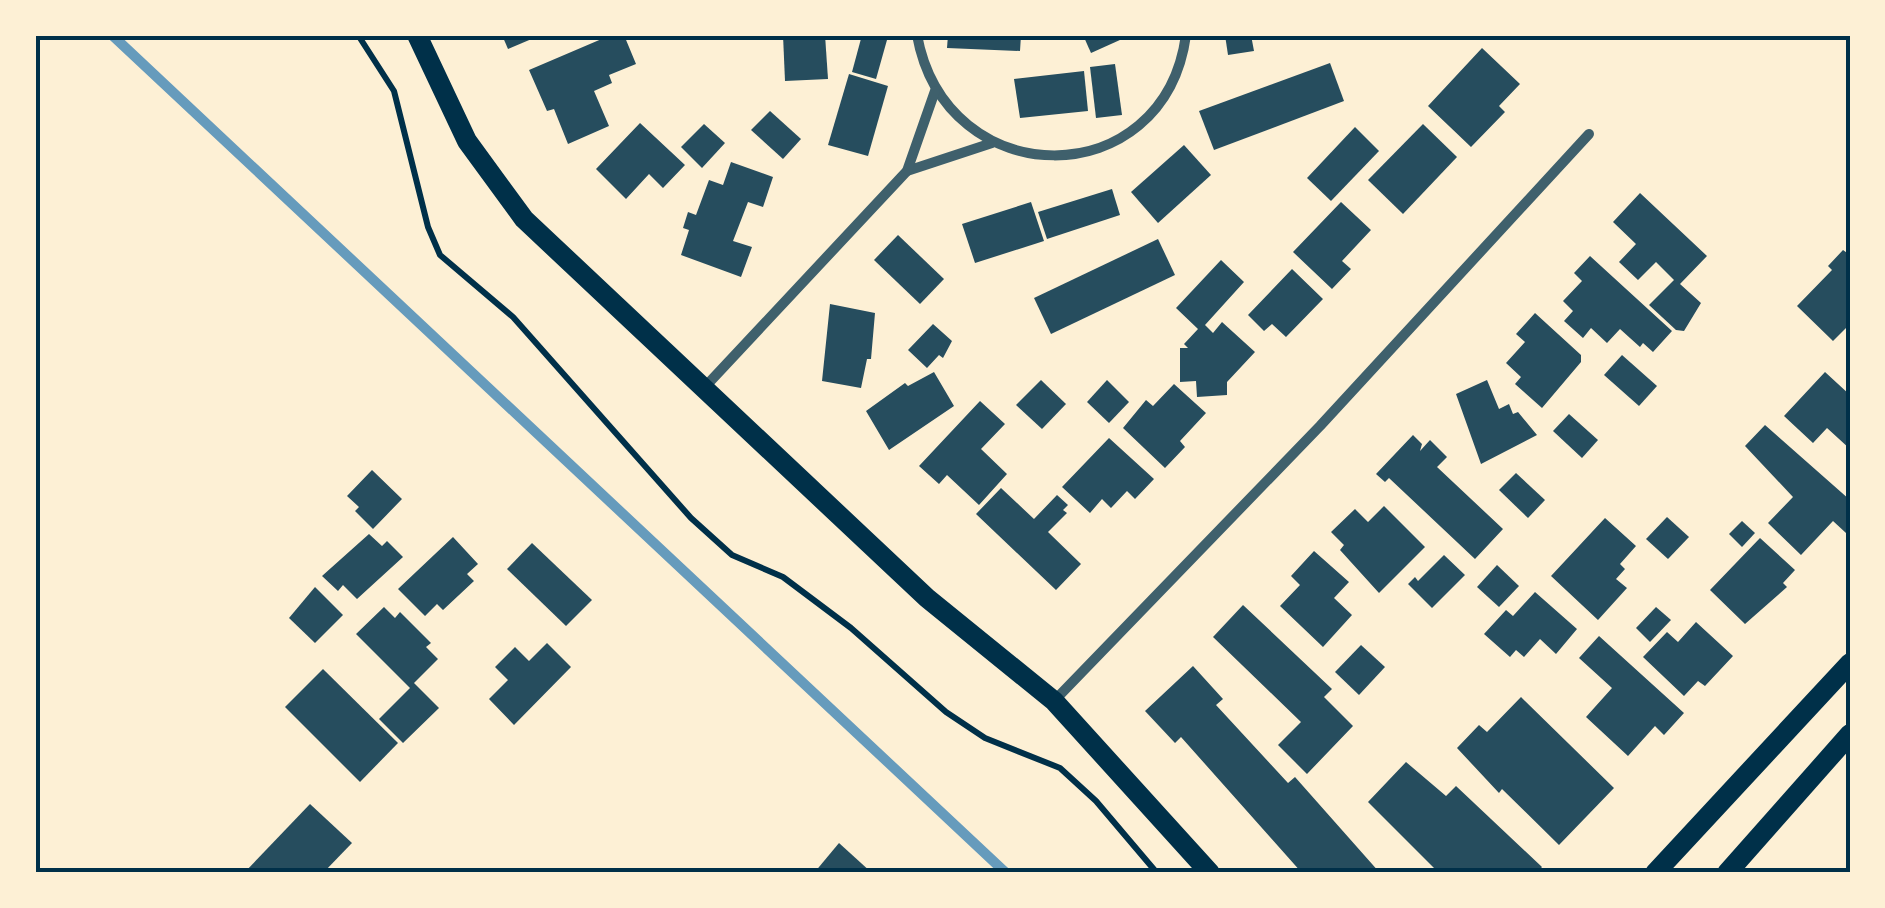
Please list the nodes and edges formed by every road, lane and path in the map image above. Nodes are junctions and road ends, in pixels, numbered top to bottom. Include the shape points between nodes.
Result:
1 (358, 35) edge
2 (417, 35) edge
3 (917, 35) edge
4 (1186, 35) edge
5 (935, 92) junction
6 (1589, 134) dead end
7 (992, 143) junction
8 (906, 171) junction
9 (704, 388) junction
10 (1850, 663) edge
11 (1054, 701) junction
12 (1850, 734) edge
13 (1157, 873) edge
14 (1210, 873) edge
15 (1655, 873) edge
16 (1727, 873) edge

1 - 13 path via 394,91 433,242 456,272 514,318 710,538 782,577 946,712 1002,746 1060,768
2 - 9 main road via 491,180
3 - 5 street
4 - 7 street via 1163,98 1116,140 1055,157
5 - 7 street
5 - 8 street
6 - 11 street
7 - 8 street
8 - 9 street
9 - 11 main road via 927,598
10 - 15 main road
11 - 14 main road
12 - 16 main road

